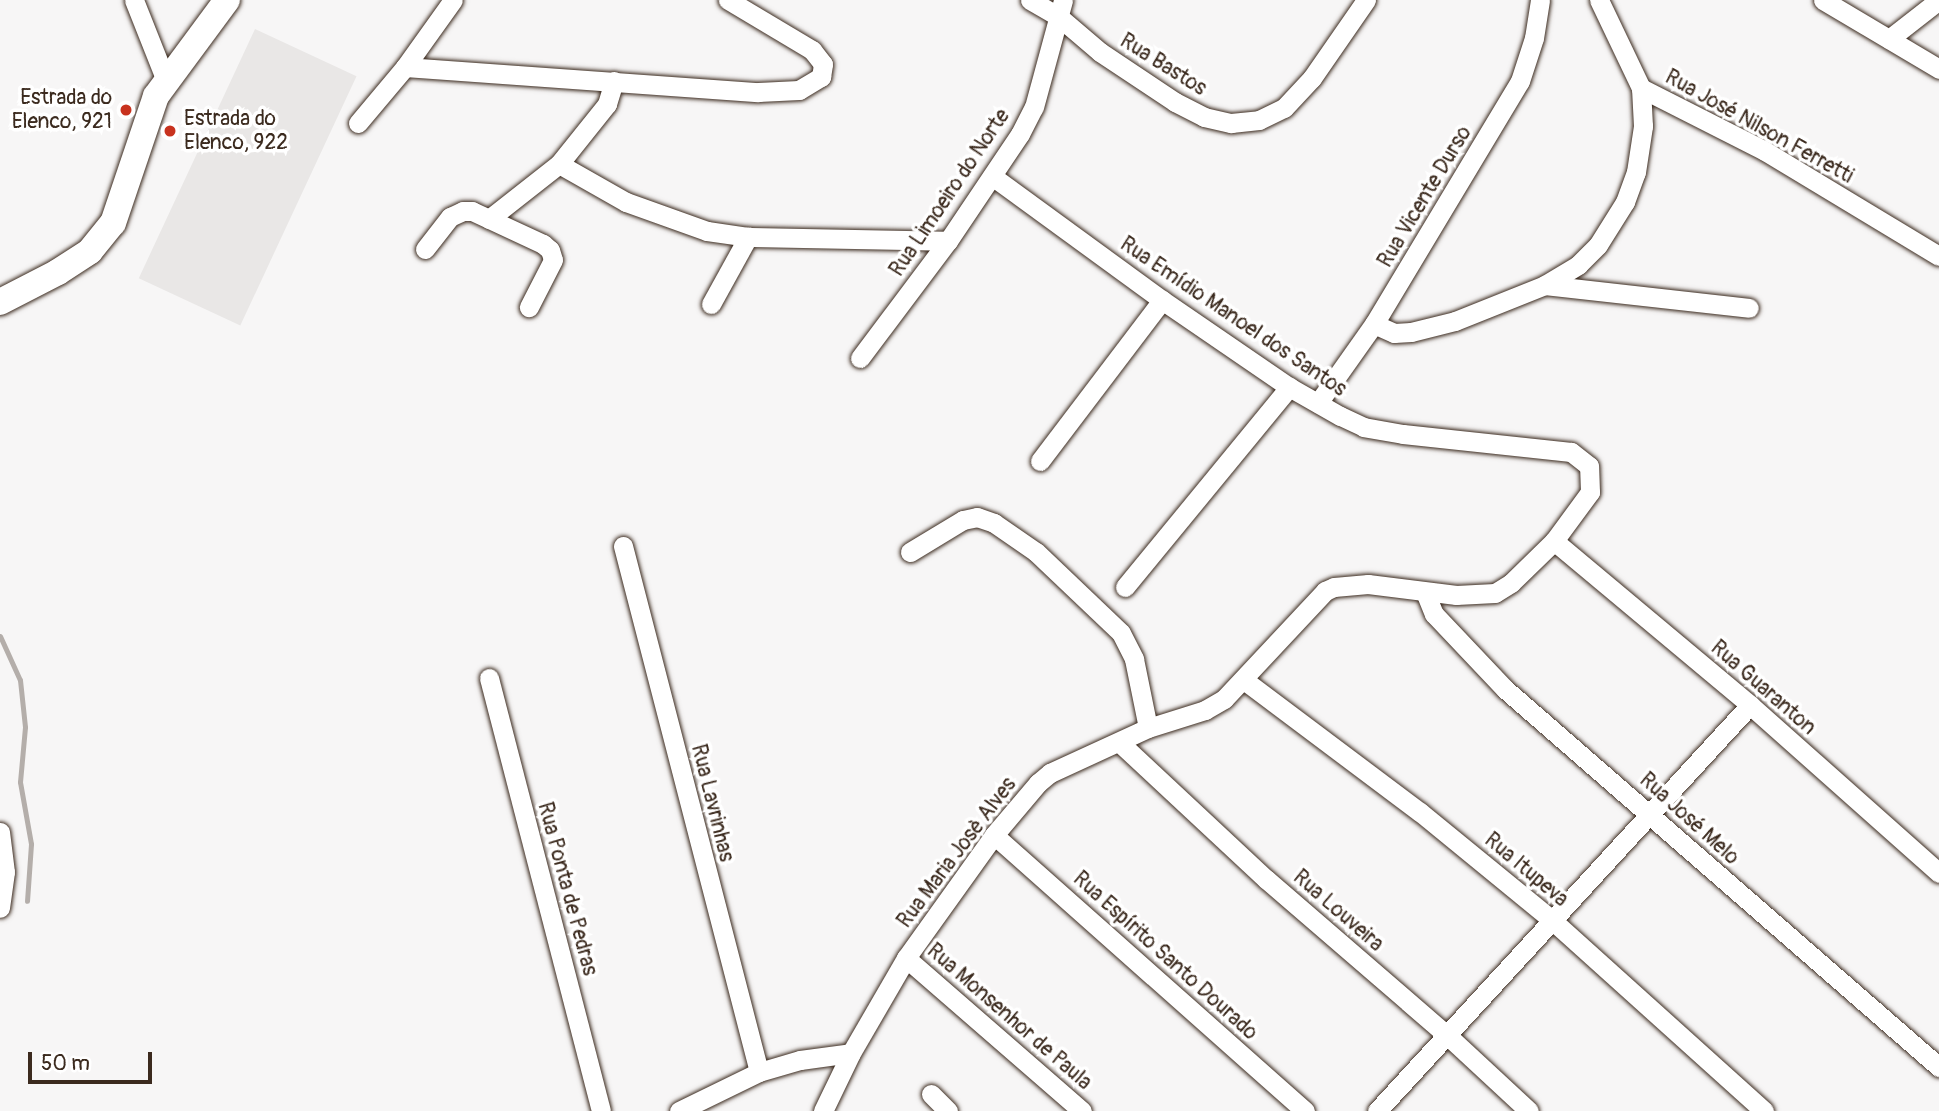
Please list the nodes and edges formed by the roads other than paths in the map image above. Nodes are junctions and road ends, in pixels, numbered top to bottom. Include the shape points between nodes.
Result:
1 (134, 0) edge
2 (227, 0) edge
3 (453, 0) edge
4 (728, 0) edge
5 (1030, 0) edge
6 (1366, 0) edge
7 (1540, 0) edge
8 (1599, 0) edge
9 (1823, 0) edge
10 (1939, 0) edge
11 (1061, 9) edge
12 (1889, 39) junction
13 (405, 67) junction
14 (1939, 68) edge
15 (166, 81) junction
16 (614, 81) junction
17 (1641, 88) junction
18 (358, 123) dead end
19 (559, 164) junction
20 (992, 176) junction
21 (489, 219) junction
22 (748, 237) junction
23 (948, 241) junction
24 (425, 249) dead end
25 (1939, 256) edge
26 (1545, 285) junction
27 (1162, 300) junction
28 (0, 302) edge
29 (711, 304) dead end
30 (528, 307) dead end
31 (1749, 309) dead end
32 (1374, 324) junction
33 (860, 358) dead end
34 (1289, 387) junction
35 (1318, 403) junction
36 (1040, 461) dead end
37 (1554, 541) junction
38 (623, 546) dead end
39 (911, 552) dead end
40 (1125, 587) dead end
41 (1425, 592) junction
42 (489, 678) dead end
43 (1244, 680) junction
44 (1750, 705) junction
45 (1148, 728) junction
46 (1120, 744) junction
47 (1651, 814) junction
48 (0, 835) edge
49 (995, 835) junction
50 (1939, 873) edge
51 (0, 908) edge
52 (1553, 921) junction
53 (906, 958) junction
54 (1448, 1036) junction
55 (850, 1053) junction
56 (1939, 1067) edge
57 (759, 1072) junction
58 (931, 1094) dead end
59 (601, 1111) edge
60 (679, 1111) edge
61 (824, 1111) edge
62 (948, 1111) edge
63 (1082, 1111) edge
64 (1305, 1111) edge
65 (1377, 1111) edge
66 (1530, 1111) edge
67 (1764, 1111) edge

1 - 15 street
2 - 15 street
3 - 13 street
4 - 16 street via 812,50 823,64 821,77 810,86 786,92
5 - 11 street, Rua Bastos
6 - 11 street, Rua Bastos via 1312,78 1284,107 1259,120 1231,123 1204,117 1148,86 1100,52
7 - 32 street, Rua Vicente Durso via 1520,81
8 - 17 street, Rua José Nilson Ferretti
9 - 12 street
10 - 12 street
11 - 20 street, Rua Limoeiro do Norte via 1034,107
12 - 14 street
13 - 16 street
13 - 18 street
15 - 28 street via 149,115 113,223 90,251
16 - 19 street via 607,104
17 - 25 street, Rua José Nilson Ferretti via 1765,151
17 - 26 street via 1643,126 1636,172 1625,202 1598,245 1578,265
19 - 21 street
19 - 22 street via 671,221
20 - 23 street, Rua Limoeiro do Norte
20 - 27 street, Rua Emídio Manoel dos Santos
21 - 24 street via 472,211 456,213
21 - 30 street via 543,244 552,255 551,267
22 - 23 street
22 - 29 street
23 - 33 street, Rua Limoeiro do Norte
26 - 31 street
26 - 32 street via 1455,321 1411,332 1394,333
27 - 34 street, Rua Emídio Manoel dos Santos
27 - 36 street
32 - 35 street, Rua Vicente Durso
34 - 35 street, Rua Emídio Manoel dos Santos
34 - 40 street
35 - 37 street, Rua Emídio Manoel dos Santos via 1364,427 1547,447 1581,457 1589,466 1590,492
37 - 41 street, Rua Maria Josè Alves via 1495,593
37 - 44 street, Rua Guaranton
38 - 57 street, Rua Lavrinhas
39 - 45 street via 963,520 976,517 994,523 1036,552 1121,633 1134,659
41 - 43 street, Rua Maria Josè Alves via 1368,584 1325,591
41 - 47 street, Rua José Melo via 1434,614 1506,689
42 - 59 street, Rua Ponta de Pedras
43 - 45 street, Rua Maria Josè Alves via 1205,710
43 - 52 street, Rua Itupeva via 1420,812
44 - 47 street
44 - 50 street, Rua Guaranton
45 - 46 street, Rua Maria Josè Alves
46 - 49 street, Rua Maria Josè Alves via 1050,773
46 - 54 street, Rua Louveira via 1266,879
47 - 52 street
47 - 56 street, Rua José Melo
48 - 51 street via 5,872
49 - 53 street, Rua Maria Josè Alves
49 - 64 street, Rua Espírito Santo Dourado
52 - 54 street
52 - 67 street, Rua Itupeva
53 - 55 street, Rua Maria Josè Alves
53 - 63 street, Rua Monsenhor de Paula
54 - 65 street
54 - 66 street, Rua Louveira
55 - 57 street
55 - 61 street, Rua Maria Josè Alves
57 - 60 street
58 - 62 street

